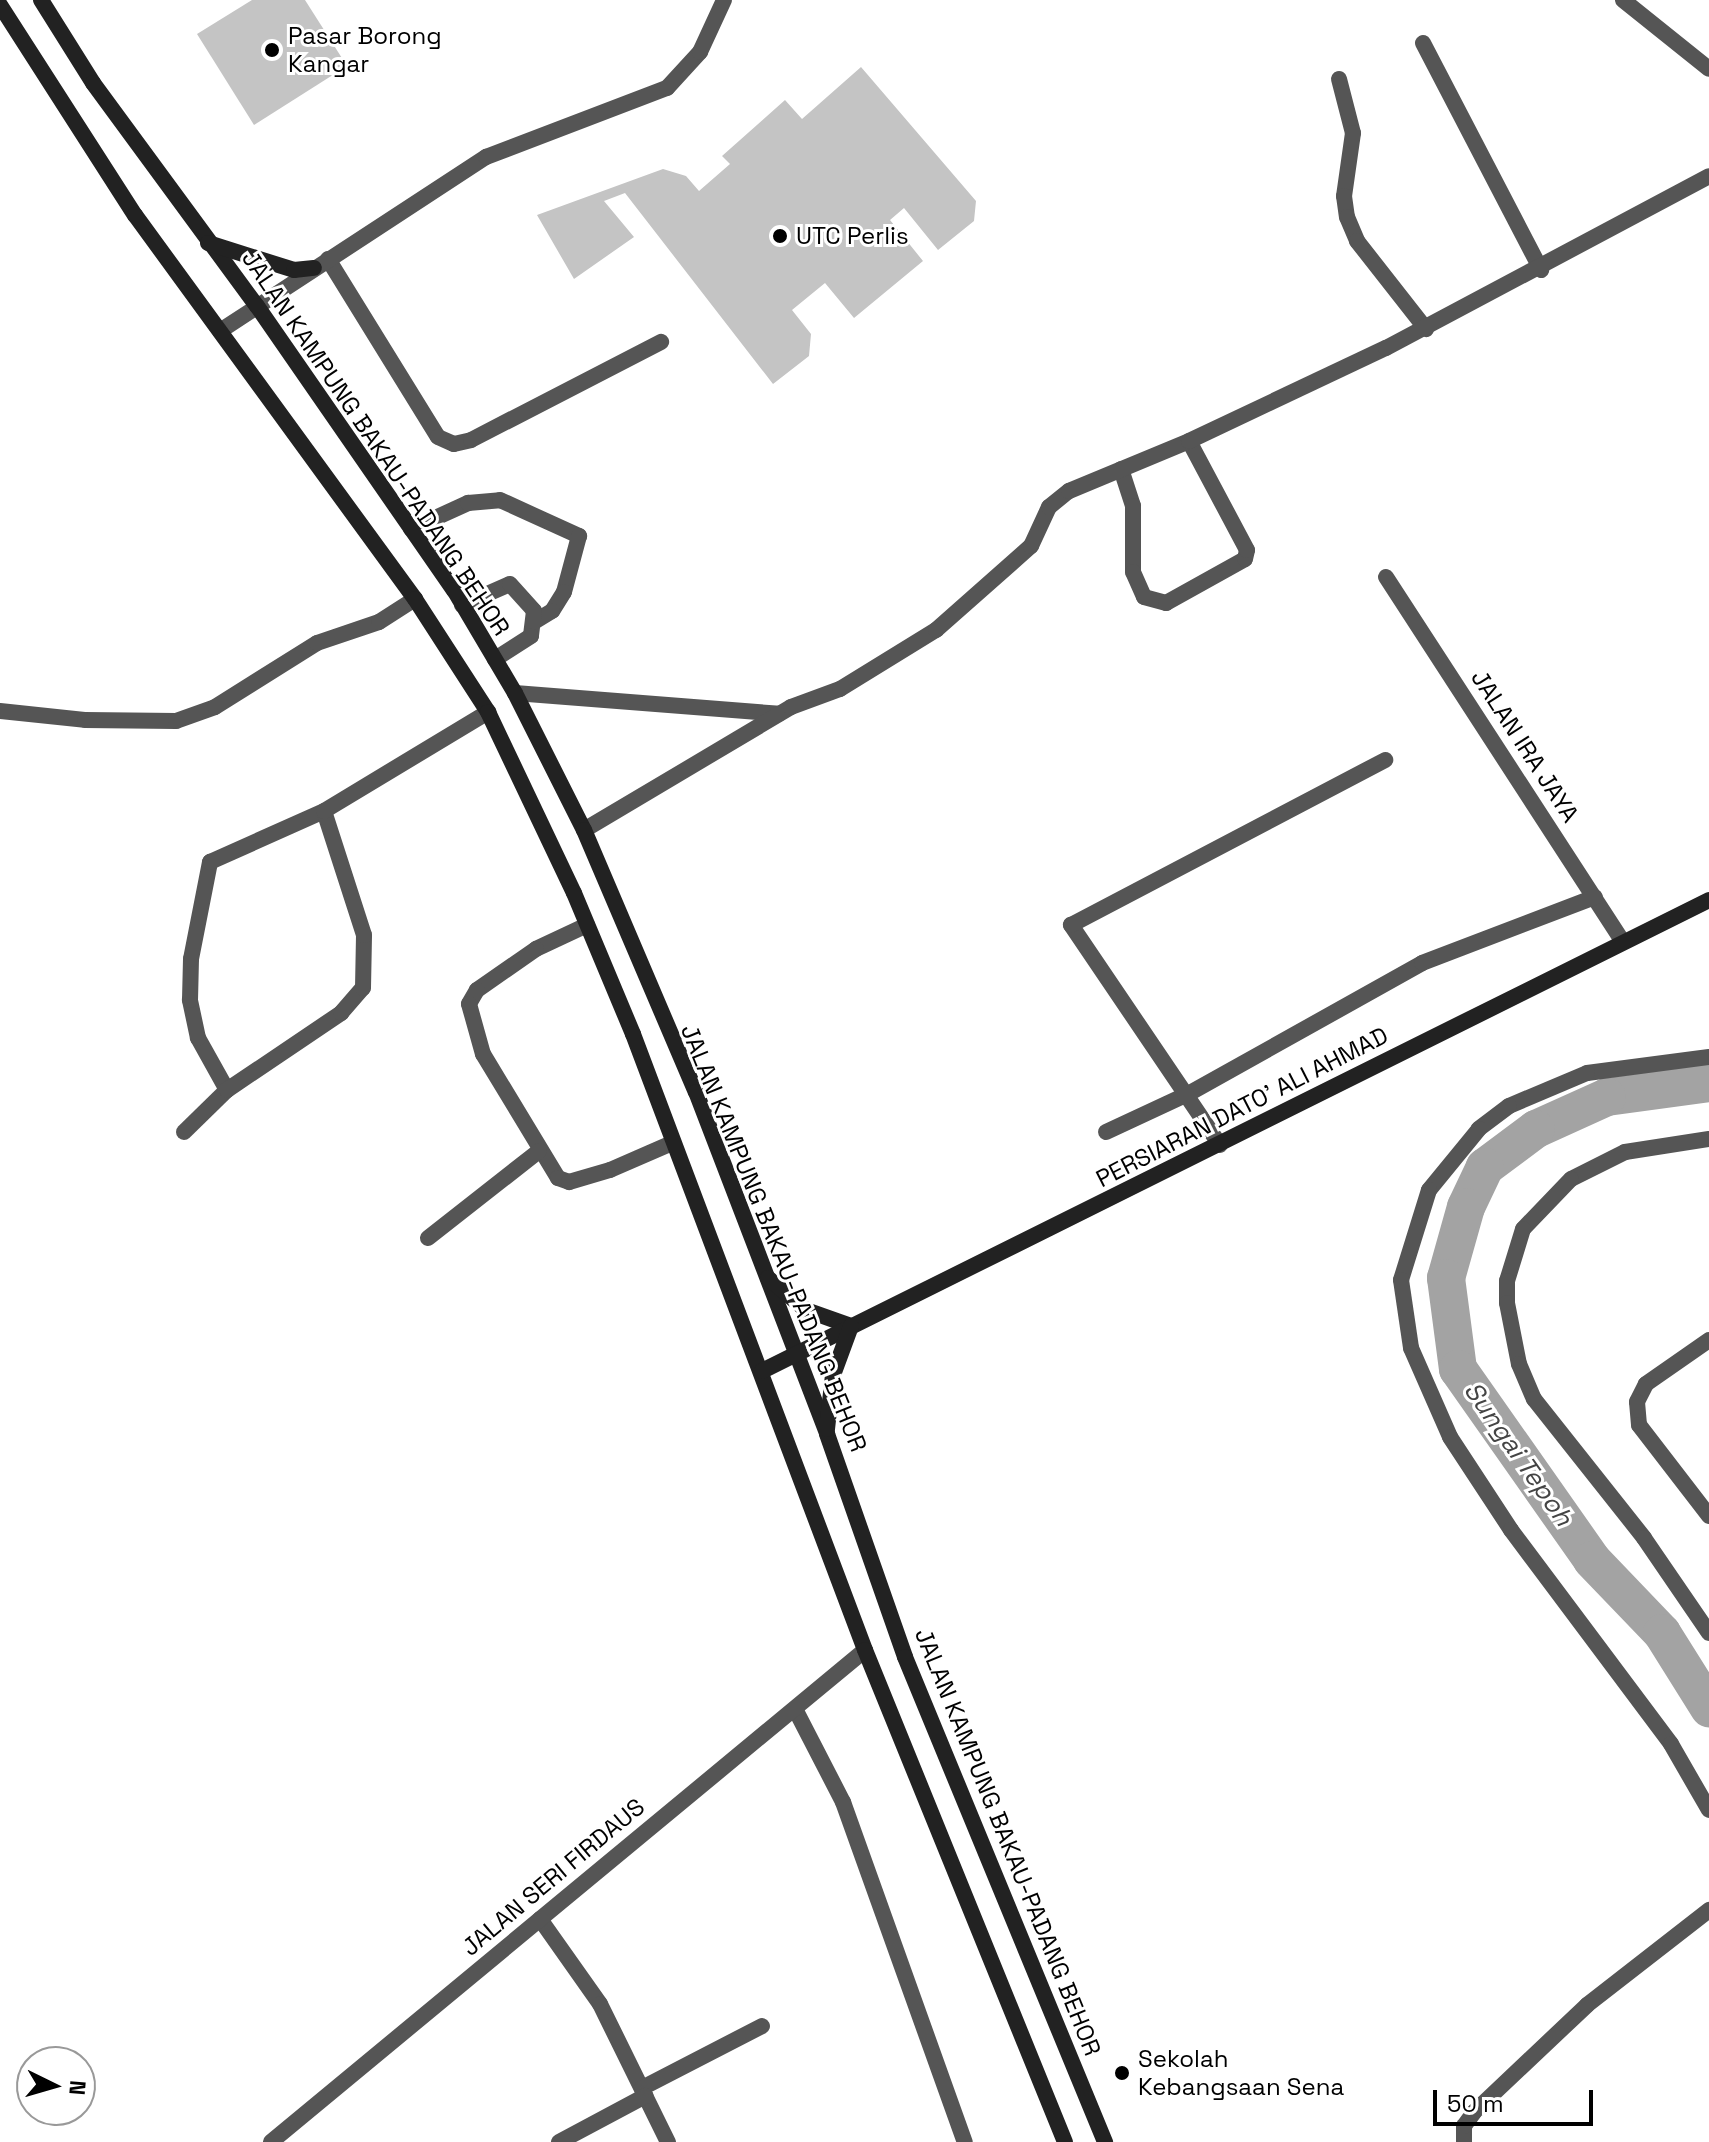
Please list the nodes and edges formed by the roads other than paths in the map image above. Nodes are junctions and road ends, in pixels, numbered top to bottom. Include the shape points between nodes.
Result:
1 (41, 0) edge
2 (724, 0) edge
3 (1623, 0) edge
4 (0, 5) edge
5 (1423, 43) dead end
6 (1709, 69) edge
7 (1339, 79) dead end
8 (1709, 176) edge
9 (208, 243) junction
10 (321, 264) junction
11 (1541, 270) junction
12 (257, 306) junction
13 (1426, 329) junction
14 (220, 331) junction
15 (661, 342) dead end
16 (1189, 441) junction
17 (1121, 469) junction
18 (411, 529) junction
19 (1386, 577) dead end
20 (415, 599) junction
21 (462, 605) junction
22 (534, 622) junction
23 (495, 659) junction
24 (515, 693) junction
25 (0, 711) edge
26 (488, 712) junction
27 (779, 714) junction
28 (1385, 760) dead end
29 (324, 811) junction
30 (584, 830) junction
31 (1595, 897) junction
32 (1709, 900) edge
33 (587, 925) junction
34 (1623, 942) junction
35 (1709, 1057) edge
36 (227, 1090) junction
37 (1188, 1094) junction
38 (184, 1132) dead end
39 (1106, 1132) dead end
40 (1709, 1139) edge
41 (672, 1143) junction
42 (1220, 1145) junction
43 (539, 1151) junction
44 (428, 1238) dead end
45 (764, 1274) junction
46 (851, 1326) junction
47 (1709, 1340) edge
48 (796, 1353) junction
49 (762, 1371) junction
50 (827, 1434) junction
51 (1709, 1516) edge
52 (1709, 1633) edge
53 (865, 1650) junction
54 (795, 1709) junction
55 (1709, 1810) edge
56 (1709, 1910) edge
57 (540, 1919) junction
58 (762, 2026) dead end
59 (644, 2092) junction
60 (1464, 2134) edge
61 (271, 2142) edge
62 (559, 2142) edge
63 (668, 2142) edge
64 (965, 2142) edge
65 (1065, 2142) edge
66 (1105, 2142) edge

1 - 9 street, JALAN KAMPUNG BAKAU-PADANG BEHOR
2 - 10 street via 700,52 667,88 486,157
3 - 6 street
4 - 14 street via 45,82
5 - 11 street
7 - 13 street via 1353,133 1344,196 1347,217 1357,241
8 - 11 street
9 - 10 street via 294,270
9 - 12 street, JALAN KAMPUNG BAKAU-PADANG BEHOR
10 - 12 street
10 - 15 street via 438,437 454,444
11 - 13 street
12 - 14 street
12 - 18 street, JALAN KAMPUNG BAKAU-PADANG BEHOR
13 - 16 street
14 - 20 street
16 - 17 street
16 - 17 street via 1247,550 1245,559 1166,603 1144,597 1133,572 1133,506
17 - 27 street via 1069,491 1049,507 1031,546 936,630 840,689
18 - 21 street, JALAN KAMPUNG BAKAU-PADANG BEHOR
18 - 22 street via 468,503 500,500 579,536 564,592 552,611
19 - 31 street, JALAN IRA JAYA
20 - 25 street via 379,622 317,643 215,707 176,721 85,720
20 - 26 street
21 - 22 street via 510,584 534,611
21 - 23 street, JALAN KAMPUNG BAKAU-PADANG BEHOR
22 - 23 street via 531,636
23 - 24 street, JALAN KAMPUNG BAKAU-PADANG BEHOR
24 - 27 street
24 - 30 street, JALAN KAMPUNG BAKAU-PADANG BEHOR
26 - 29 street
26 - 33 street
27 - 30 street
28 - 37 street via 1071,925
29 - 36 street via 364,935 363,988 341,1013
29 - 36 street via 210,862 191,959 190,1000 198,1038
30 - 45 street, JALAN KAMPUNG BAKAU-PADANG BEHOR via 696,1092
31 - 34 street, JALAN IRA JAYA
31 - 37 street via 1422,963
32 - 34 street, PERSIARAN DATO' ALI AHMAD
33 - 41 street
33 - 43 street via 536,949 477,990 469,1004 483,1054
34 - 42 street, PERSIARAN DATO' ALI AHMAD
35 - 55 street via 1587,1073 1509,1106 1479,1129 1429,1190 1401,1280 1403,1324 1450,1437 1511,1530 1671,1744
36 - 38 street
37 - 39 street
37 - 42 street
40 - 52 street via 1625,1152 1571,1179 1523,1229 1507,1292 1514,1347 1534,1399 1644,1538
41 - 43 street via 569,1182 558,1178
41 - 49 street
42 - 46 street, PERSIARAN DATO' ALI AHMAD
43 - 44 street
45 - 46 street via 806,1310
45 - 48 street, JALAN KAMPUNG BAKAU-PADANG BEHOR
46 - 48 street, PERSIARAN DATO' ALI AHMAD
46 - 50 street via 833,1375
47 - 51 street via 1646,1384 1637,1402 1639,1425
48 - 49 street, PERSIARAN DATO' ALI AHMAD
48 - 50 street, JALAN KAMPUNG BAKAU-PADANG BEHOR
49 - 53 street
50 - 66 street, JALAN KAMPUNG BAKAU-PADANG BEHOR via 905,1657
53 - 54 street, JALAN SERI FIRDAUS
53 - 65 street
54 - 57 street, JALAN SERI FIRDAUS
54 - 64 street via 843,1802
56 - 60 street via 1587,2005
57 - 59 street via 600,2004
57 - 61 street, JALAN SERI FIRDAUS
58 - 59 street
59 - 62 street
59 - 63 street

